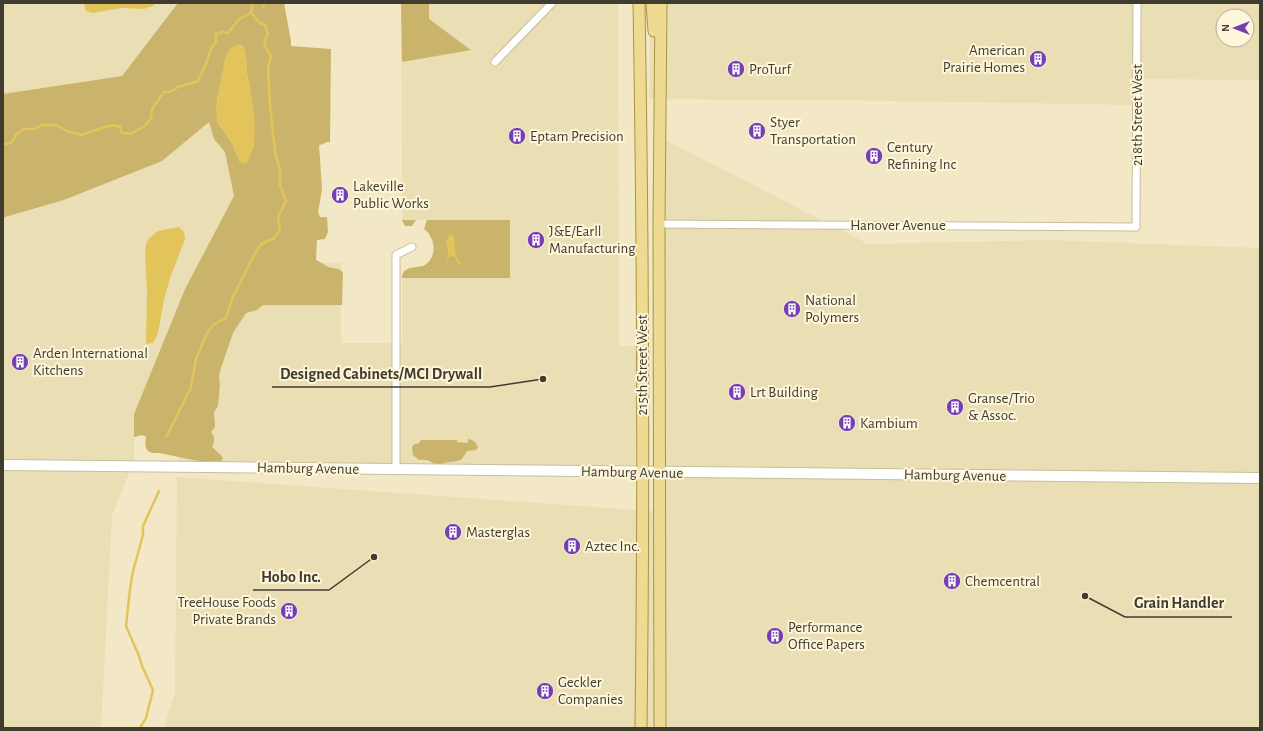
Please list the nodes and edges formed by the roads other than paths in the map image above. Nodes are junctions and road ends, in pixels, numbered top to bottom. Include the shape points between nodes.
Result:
1 (552, 3) edge
2 (640, 3) edge
3 (652, 3) edge
4 (661, 3) edge
5 (1137, 3) edge
6 (495, 62) dead end
7 (660, 111) junction
8 (659, 224) junction
9 (1136, 227) joint
10 (412, 248) dead end
11 (3, 465) edge
12 (396, 469) junction
13 (642, 472) junction
14 (660, 473) junction
15 (1260, 478) edge
16 (640, 728) edge
17 (660, 728) edge

1 - 6 street
2 - 13 main road, 215th Street West
3 - 7 main road via 654,58
4 - 7 main road, 215th Street West
5 - 9 street, 218th Street West
7 - 8 main road, 215th Street West
8 - 9 street, Hanover Avenue
8 - 14 main road, 215th Street West
10 - 12 street via 396,255
11 - 12 street, Hamburg Avenue
12 - 13 street, Hamburg Avenue
13 - 14 street, Hamburg Avenue
13 - 16 main road, 215th Street West
14 - 15 street, Hamburg Avenue
14 - 17 main road, 215th Street West

